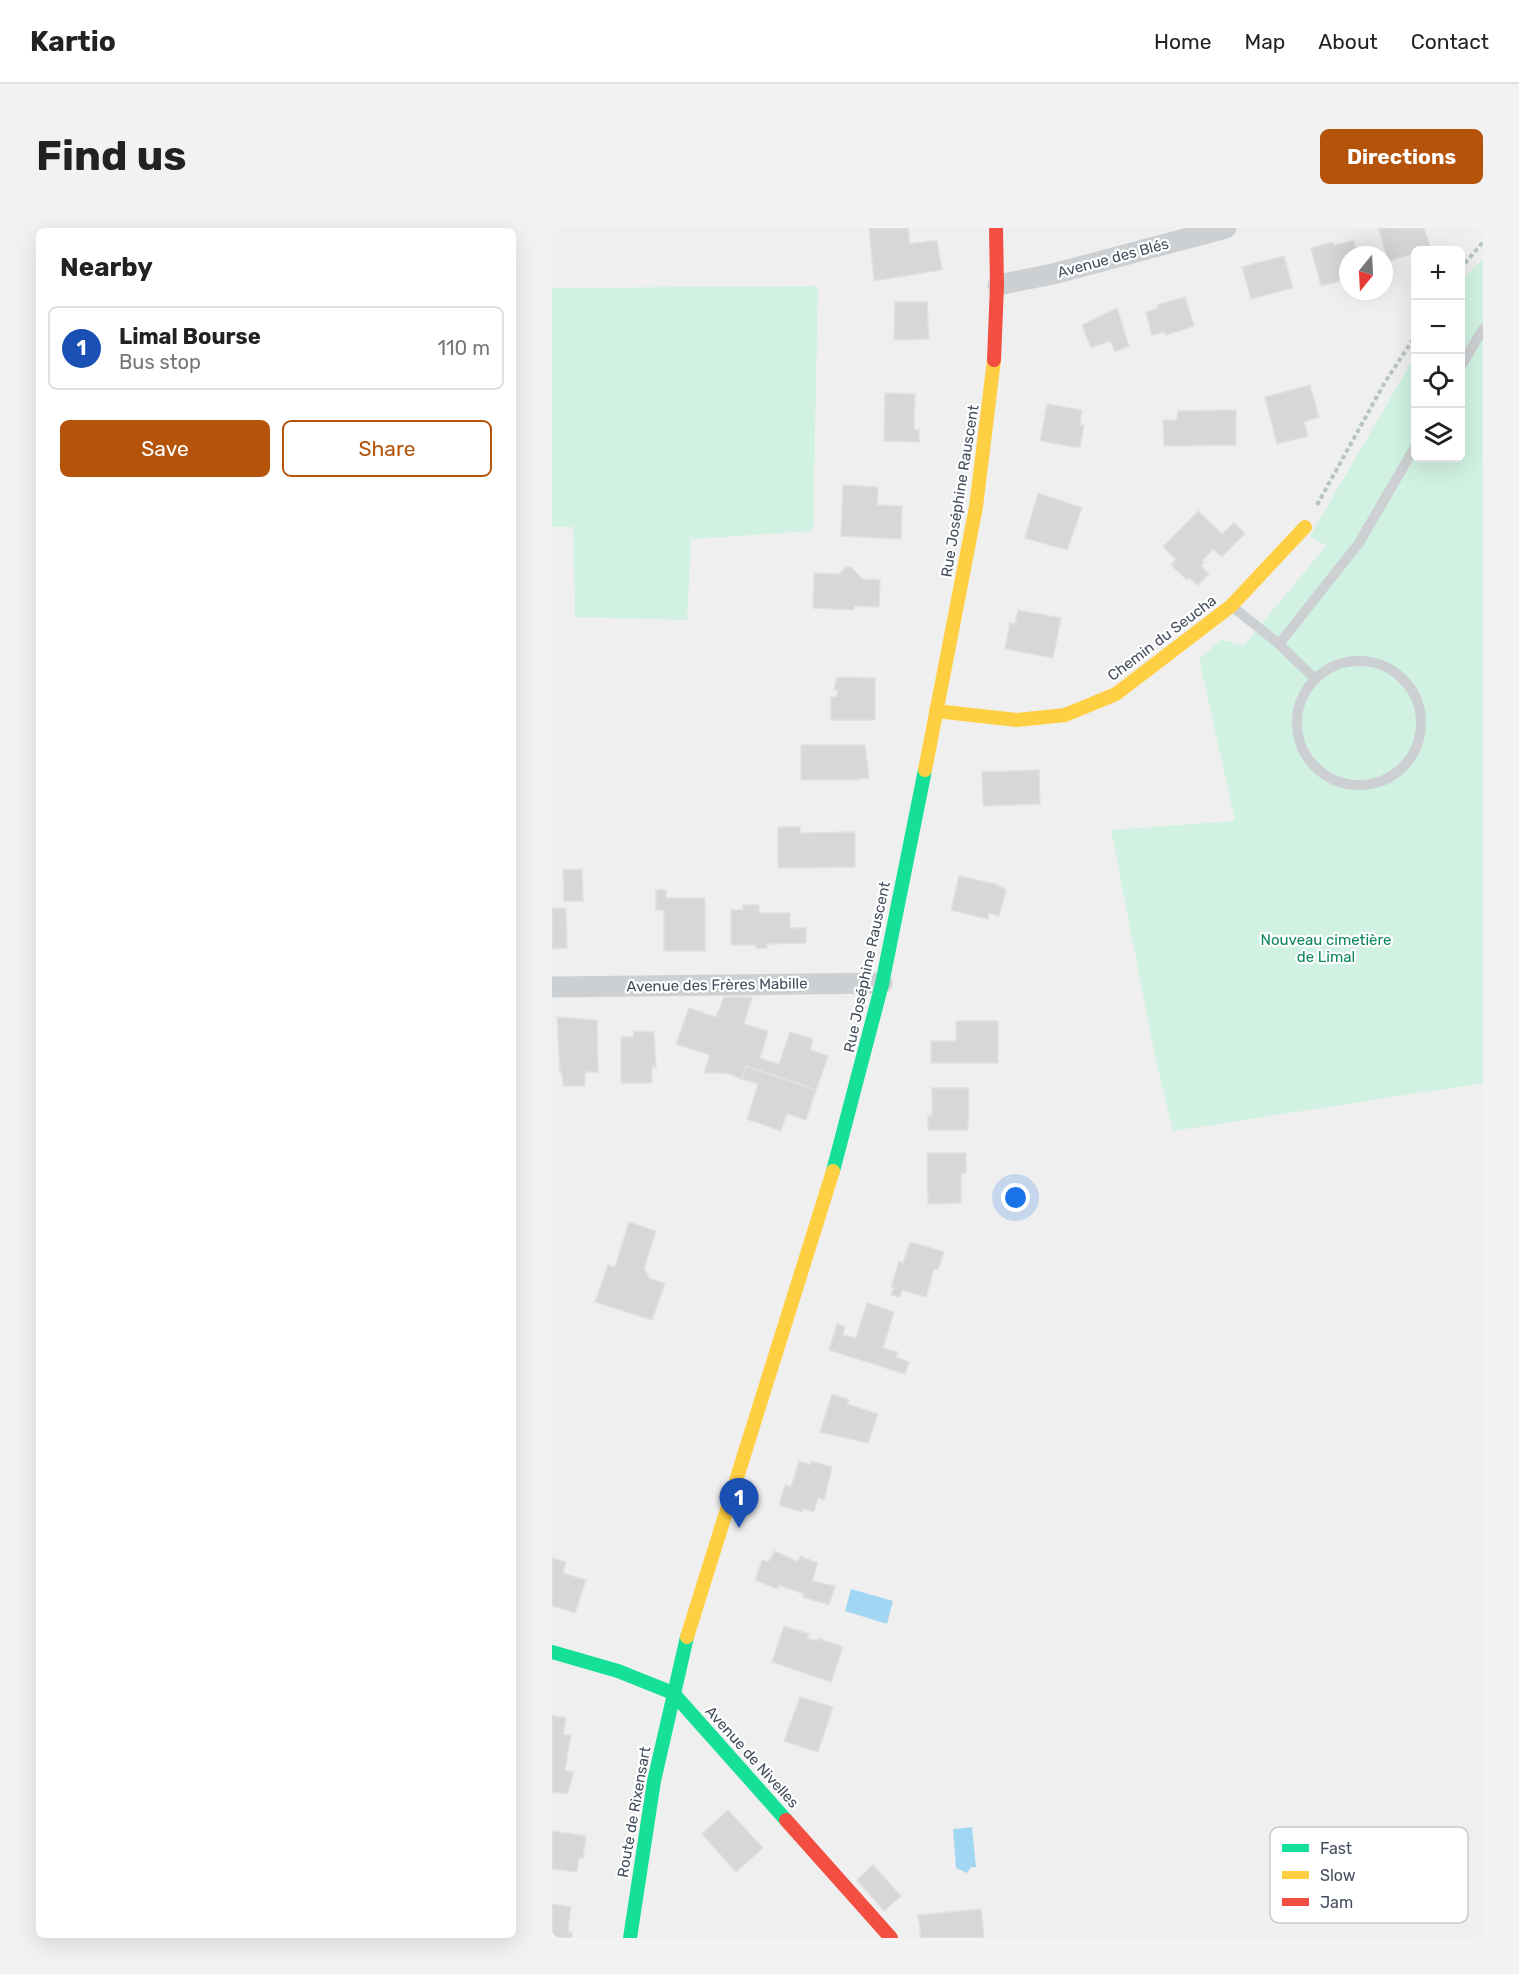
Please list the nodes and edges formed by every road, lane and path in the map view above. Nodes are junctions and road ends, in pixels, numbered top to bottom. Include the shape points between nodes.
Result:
1 (996, 228) edge
2 (1226, 228) edge
3 (1483, 242) edge
4 (1465, 263) edge
5 (998, 285) junction
6 (1483, 329) edge
7 (1411, 342) edge
8 (1465, 361) edge
9 (1411, 454) edge
10 (1305, 526) joint
11 (1231, 606) junction
12 (1279, 644) junction
13 (1314, 678) junction
14 (936, 711) junction
15 (882, 983) junction
16 (552, 987) edge
17 (552, 1652) edge
18 (673, 1693) junction
19 (630, 1938) edge
20 (891, 1938) edge

1 - 5 street, Rue Joséphine Rauscent
2 - 5 street, Avenue des Blés
3 - 4 path
5 - 14 street, Rue Joséphine Rauscent via 994,386 979,495
6 - 8 lane
7 - 10 path
9 - 12 lane via 1359,543
10 - 11 street, Chemin du Seucha
11 - 12 lane
11 - 14 street, Chemin du Seucha via 1116,694 1065,715 1017,720
12 - 13 lane
13 - 13 lane via 1298,709 1296,726 1302,752 1319,772 1342,784 1369,785 1394,776 1412,757 1421,732 1420,706 1408,682 1388,666 1362,660 1336,664
14 - 15 street, Rue Joséphine Rauscent
15 - 16 street, Avenue des Frères Mabille
15 - 18 street, Rue Joséphine Rauscent via 854,1098 720,1524
17 - 18 street, Avenue de Nivelles via 618,1671
18 - 19 street, Route de Rixensart
18 - 20 street, Avenue de Nivelles

